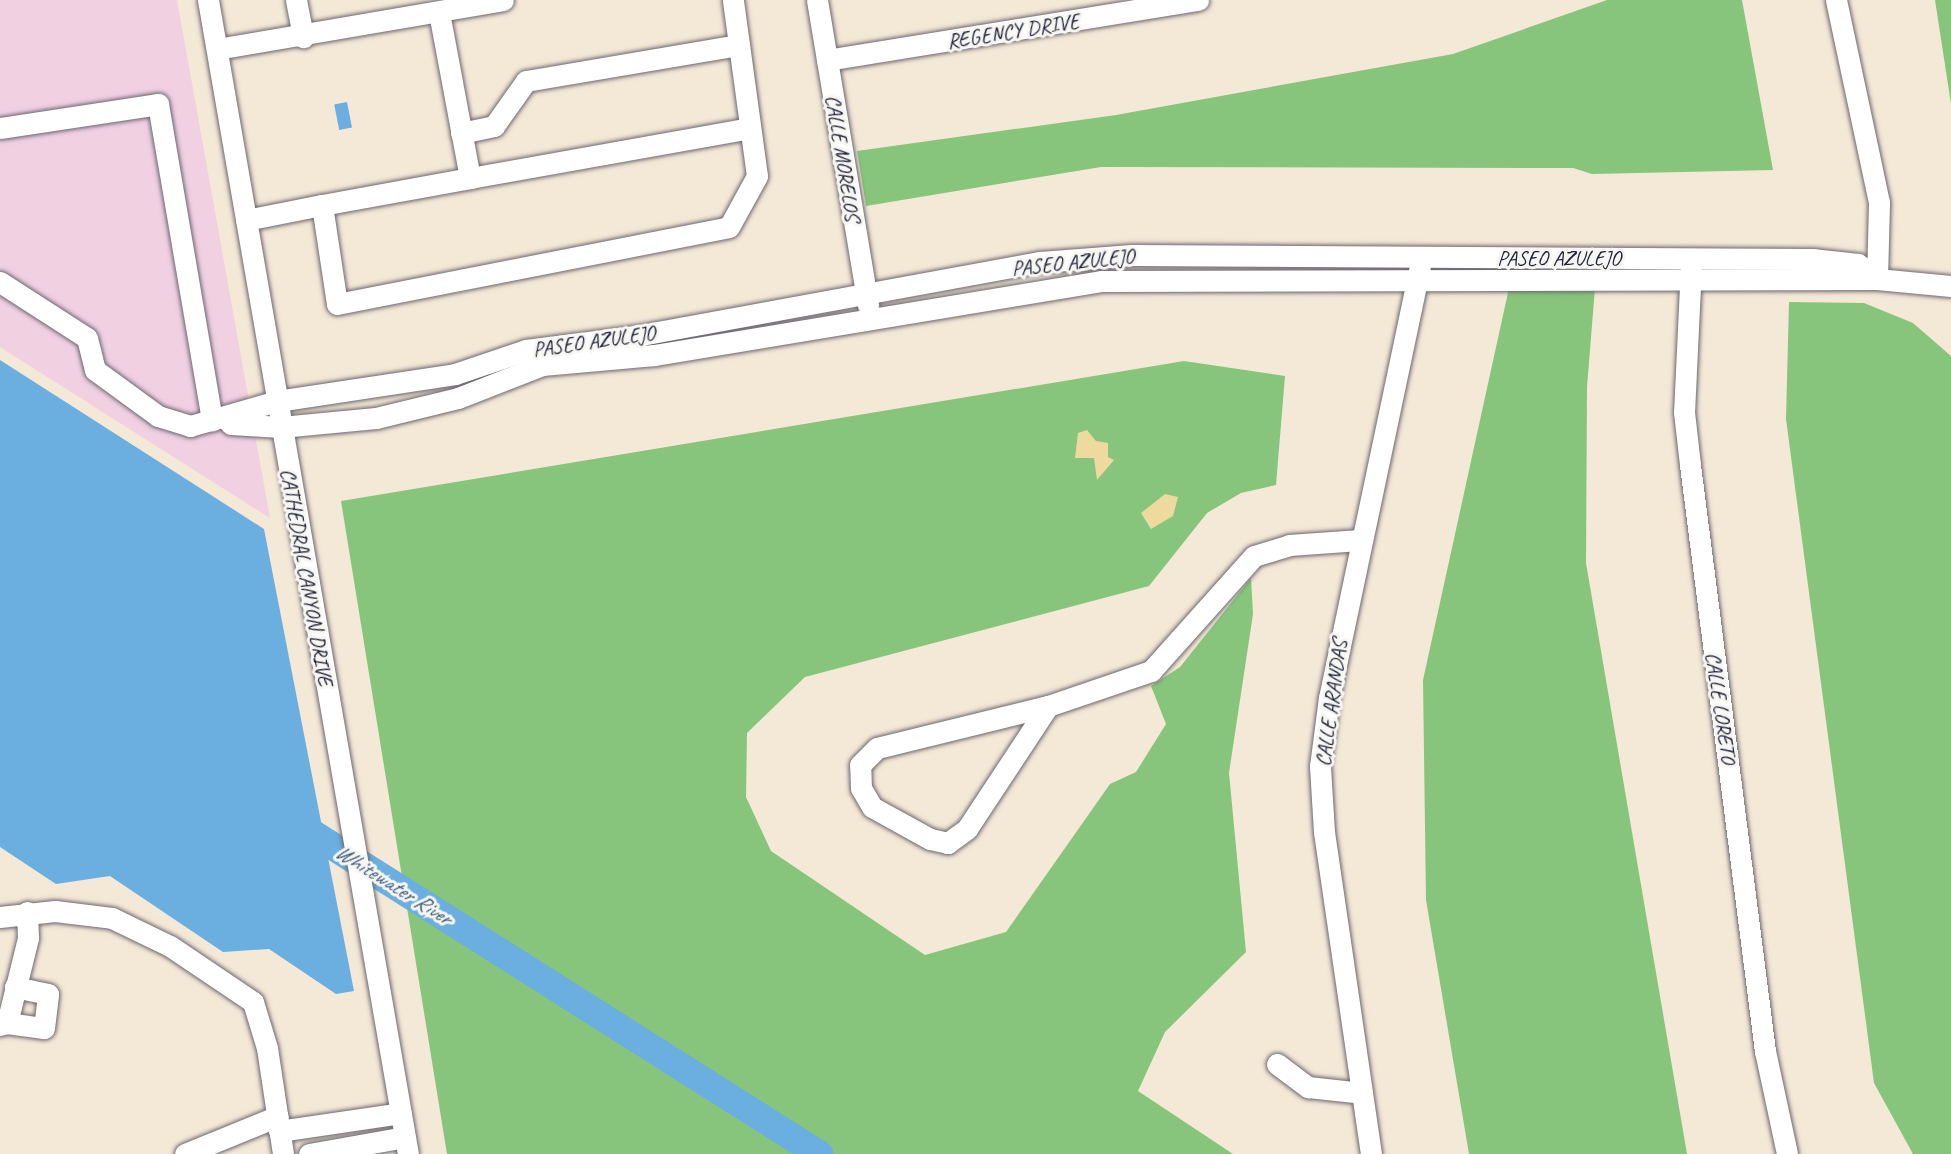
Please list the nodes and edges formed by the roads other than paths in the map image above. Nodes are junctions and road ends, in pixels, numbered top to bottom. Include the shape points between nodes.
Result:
1 (208, 0) edge
2 (296, 0) edge
3 (503, 0) edge
4 (733, 0) edge
5 (817, 0) edge
6 (1198, 0) edge
7 (1836, 0) edge
8 (476, 2) edge
9 (439, 12) junction
10 (307, 36) junction
11 (739, 45) junction
12 (217, 49) junction
13 (828, 60) junction
14 (0, 128) edge
15 (750, 129) junction
16 (461, 133) junction
17 (470, 178) junction
18 (322, 205) junction
19 (246, 220) junction
20 (1422, 258) junction
21 (1691, 269) junction
22 (1418, 279) junction
23 (1877, 279) junction
24 (0, 282) edge
25 (1951, 286) edge
26 (866, 294) junction
27 (870, 315) junction
28 (277, 401) junction
29 (219, 419) junction
30 (281, 427) junction
31 (1360, 540) junction
32 (1048, 706) junction
33 (27, 912) junction
34 (0, 917) edge
35 (15, 987) junction
36 (3, 1024) edge
37 (1277, 1064) dead end
38 (1362, 1094) junction
39 (401, 1113) junction
40 (279, 1124) junction
41 (407, 1146) edge
42 (185, 1154) edge
43 (283, 1154) edge
44 (309, 1154) edge
45 (1371, 1154) edge
46 (1787, 1154) edge

1 - 12 street, CATHEDRAL CANYON DRIVE
2 - 10 street
3 - 8 street
4 - 11 street
5 - 13 street, CALLE MORELOS
6 - 13 street, REGENCY DRIVE
7 - 23 street via 1879,203
8 - 9 street
9 - 10 street via 391,22 382,30 322,41
9 - 16 street
10 - 12 street
11 - 15 street
11 - 16 street via 526,81 494,126
12 - 19 street, CATHEDRAL CANYON DRIVE
13 - 26 street, CALLE MORELOS
14 - 29 street via 158,105
15 - 17 street
15 - 18 street via 757,176 729,227 338,304
16 - 17 street
17 - 18 street
18 - 19 street
19 - 28 street, CATHEDRAL CANYON DRIVE
20 - 21 street, PASEO AZULEJO
20 - 22 street, CALLE ARANDAS
20 - 26 street, PASEO AZULEJO via 1132,255 1040,262
21 - 22 street, PASEO AZULEJO
21 - 23 street, PASEO AZULEJO via 1812,259 1858,264
21 - 46 street, CALLE LORETO via 1684,412 1765,1051
22 - 27 street, PASEO AZULEJO via 1101,281
22 - 31 street, CALLE ARANDAS
23 - 25 street, PASEO AZULEJO
24 - 29 street, PASEO AZULEJO via 87,338 95,370 158,416 190,426
26 - 27 street, CALLE MORELOS
26 - 28 street, PASEO AZULEJO via 641,335 566,342 455,374
27 - 30 street, PASEO AZULEJO via 655,355 542,365 458,398 376,418
28 - 29 street, PASEO AZULEJO
28 - 30 street, CATHEDRAL CANYON DRIVE
29 - 30 street, PASEO AZULEJO via 231,424
30 - 39 street, CATHEDRAL CANYON DRIVE
31 - 32 street via 1288,545 1254,556 1151,671
31 - 38 street, CALLE ARANDAS via 1320,766
32 - 32 street via 877,748 860,765 861,788 872,807 930,839 948,843 967,829
33 - 34 street
33 - 35 street via 28,938
33 - 40 street via 83,913 144,931 253,1002
35 - 36 street
35 - 36 street via 48,994 44,1028
37 - 38 street via 1308,1087
38 - 45 street, CALLE ARANDAS
39 - 40 street
39 - 41 street, CATHEDRAL CANYON DRIVE
40 - 42 street
40 - 43 street
41 - 44 street

